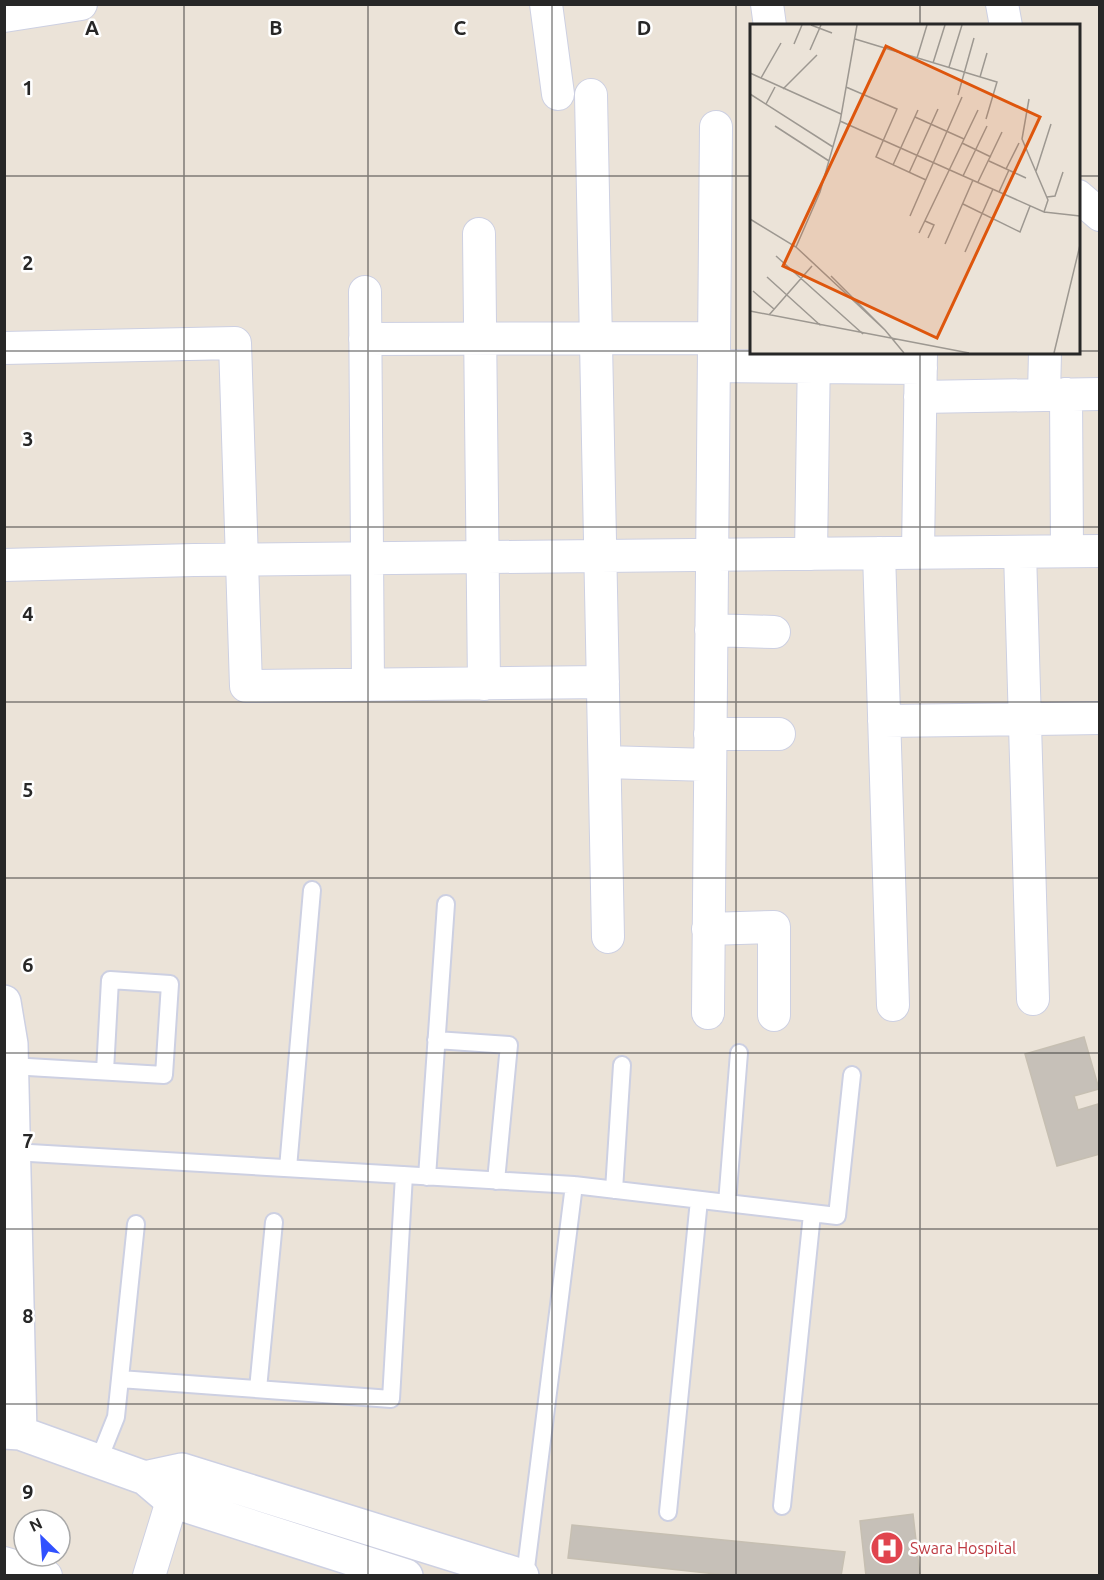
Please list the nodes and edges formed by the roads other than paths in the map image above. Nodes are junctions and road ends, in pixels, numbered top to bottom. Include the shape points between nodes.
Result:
1 (81, 4) edge
2 (546, 4) edge
3 (767, 4) edge
4 (1002, 4) edge
5 (4, 16) edge
6 (770, 24) edge
7 (1006, 24) edge
8 (558, 94) dead end
9 (591, 95) dead end
10 (716, 127) dead end
11 (1080, 198) edge
12 (1100, 215) edge
13 (478, 234) dead end
14 (365, 292) dead end
15 (596, 338) junction
16 (365, 339) junction
17 (480, 339) junction
18 (4, 348) edge
19 (714, 352) junction
20 (1045, 354) edge
21 (814, 360) edge
22 (920, 372) edge
23 (1100, 394) edge
24 (1055, 395) junction
25 (1067, 551) junction
26 (1100, 551) edge
27 (918, 552) junction
28 (1020, 552) junction
29 (879, 553) junction
30 (712, 554) junction
31 (811, 554) junction
32 (601, 555) junction
33 (482, 557) junction
34 (367, 558) junction
35 (242, 559) junction
36 (4, 565) edge
37 (711, 630) junction
38 (774, 632) dead end
39 (603, 682) junction
40 (484, 684) junction
41 (368, 685) junction
42 (1100, 718) edge
43 (1025, 719) junction
44 (884, 721) junction
45 (779, 734) dead end
46 (710, 749) junction
47 (605, 762) junction
48 (312, 890) dead end
49 (446, 904) dead end
50 (708, 929) junction
51 (608, 937) dead end
52 (1034, 999) dead end
53 (4, 1002) edge
54 (893, 1005) dead end
55 (708, 1013) dead end
56 (774, 1015) dead end
57 (436, 1040) junction
58 (739, 1053) dead end
59 (622, 1065) dead end
60 (11, 1066) junction
61 (105, 1071) junction
62 (852, 1075) dead end
63 (13, 1152) junction
64 (288, 1168) junction
65 (404, 1175) junction
66 (427, 1177) junction
67 (496, 1181) junction
68 (574, 1185) junction
69 (614, 1190) junction
70 (699, 1200) junction
71 (727, 1203) junction
72 (812, 1214) junction
73 (274, 1222) dead end
74 (136, 1224) dead end
75 (120, 1379) junction
76 (258, 1389) junction
77 (12, 1432) edge
78 (98, 1462) junction
79 (145, 1478) junction
80 (172, 1502) junction
81 (782, 1506) dead end
82 (668, 1512) dead end
83 (4, 1563) edge
84 (46, 1575) edge
85 (149, 1575) edge
86 (406, 1575) edge
87 (523, 1575) edge

1 - 5 street
2 - 8 street
3 - 6 street
4 - 7 street
9 - 15 street
10 - 19 street
11 - 12 street
13 - 17 street
14 - 16 street
15 - 17 street
15 - 19 street
15 - 32 street
16 - 17 street
16 - 34 street
17 - 33 street
18 - 35 street via 235,343
19 - 21 street
19 - 30 street
20 - 24 street
21 - 22 street
21 - 31 street
22 - 24 street
22 - 27 street
23 - 24 street
24 - 25 street
25 - 26 street
25 - 28 street
27 - 28 street
27 - 29 street
28 - 43 street
29 - 31 street
29 - 44 street
30 - 31 street
30 - 32 street
30 - 37 street
32 - 33 street
32 - 39 street
33 - 34 street
33 - 40 street
34 - 35 street
34 - 41 street
35 - 36 street
35 - 41 street via 246,686
37 - 38 street
37 - 46 street
39 - 40 street
39 - 47 street
40 - 41 street
42 - 43 street
43 - 44 street
43 - 52 street
44 - 54 street
45 - 46 street
46 - 47 street
46 - 50 street
47 - 51 street
48 - 64 lane
49 - 57 lane
50 - 55 street
50 - 56 street via 774,927
53 - 60 main road
57 - 66 lane
57 - 67 lane via 509,1045
58 - 71 lane
59 - 69 lane
60 - 61 lane
60 - 63 main road
61 - 61 lane via 164,1075 170,984 110,980
62 - 72 lane via 837,1216
63 - 64 lane
63 - 77 main road
64 - 65 lane
65 - 66 lane
65 - 76 lane via 391,1399
66 - 67 lane
67 - 68 lane
68 - 69 lane
68 - 87 lane
69 - 70 lane
70 - 71 lane
70 - 82 lane
71 - 72 lane
72 - 81 lane
73 - 76 lane
74 - 75 lane
75 - 76 lane
75 - 78 lane via 116,1417
77 - 78 main road
78 - 79 main road
79 - 80 main road
79 - 87 main road via 182,1470
80 - 85 street
80 - 86 main road
83 - 84 street

